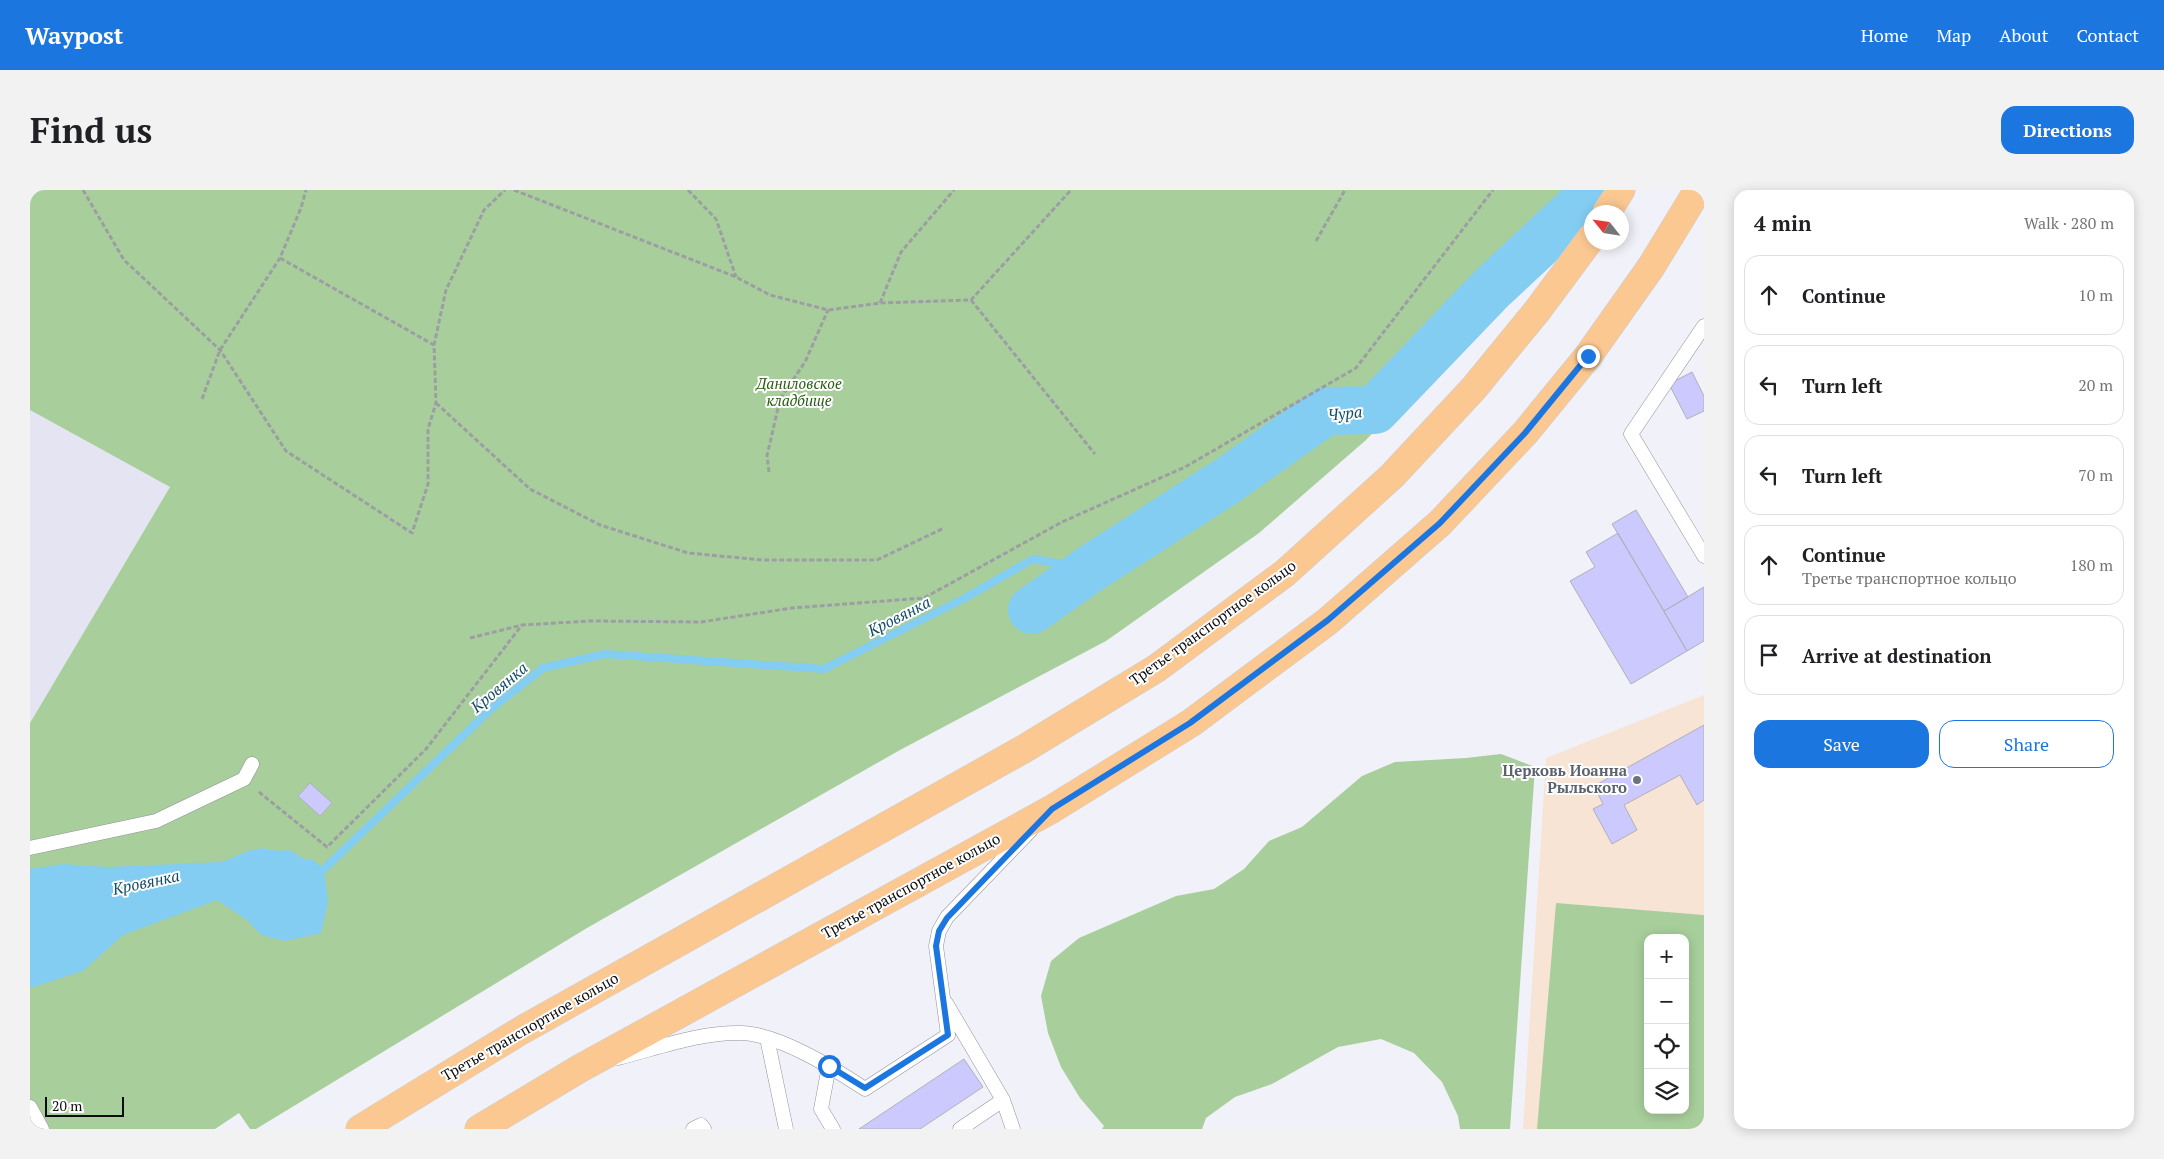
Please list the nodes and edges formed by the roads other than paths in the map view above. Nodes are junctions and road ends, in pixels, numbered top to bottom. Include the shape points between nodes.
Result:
1 (1621, 190) edge
2 (1698, 190) edge
3 (1611, 205) edge
4 (1584, 248) edge
5 (1704, 326) edge
6 (1704, 556) edge
7 (252, 764) dead end
8 (1052, 809) junction
9 (30, 848) edge
10 (945, 1001) junction
11 (767, 1038) junction
12 (829, 1066) junction
13 (579, 1069) junction
14 (1003, 1100) junction
15 (30, 1107) edge
16 (42, 1129) edge
17 (360, 1129) edge
18 (478, 1129) edge
19 (693, 1129) edge
20 (704, 1129) edge
21 (786, 1129) edge
22 (833, 1129) edge
23 (960, 1129) edge
24 (1014, 1129) edge

1 - 3 main road
2 - 8 main road, Третье транспортное кольцо via 1651,267 1588,356 1525,433 1440,523 1328,620 1190,723
4 - 17 main road, Третье транспортное кольцо via 1538,311 1474,388 1392,476 1285,573 1157,668 1022,750 522,1030
5 - 6 lane via 1631,434
7 - 9 lane via 244,780 156,821
8 - 10 lane via 947,918 939,931 936,946
8 - 13 main road, Третье транспортное кольцо
10 - 12 lane via 948,1035 865,1088
10 - 14 lane
11 - 12 lane
11 - 13 lane via 742,1033 706,1035
11 - 21 lane
12 - 22 lane via 821,1109
13 - 18 main road, Третье транспортное кольцо
14 - 23 lane
14 - 24 lane
15 - 16 lane
19 - 20 lane via 701,1125

